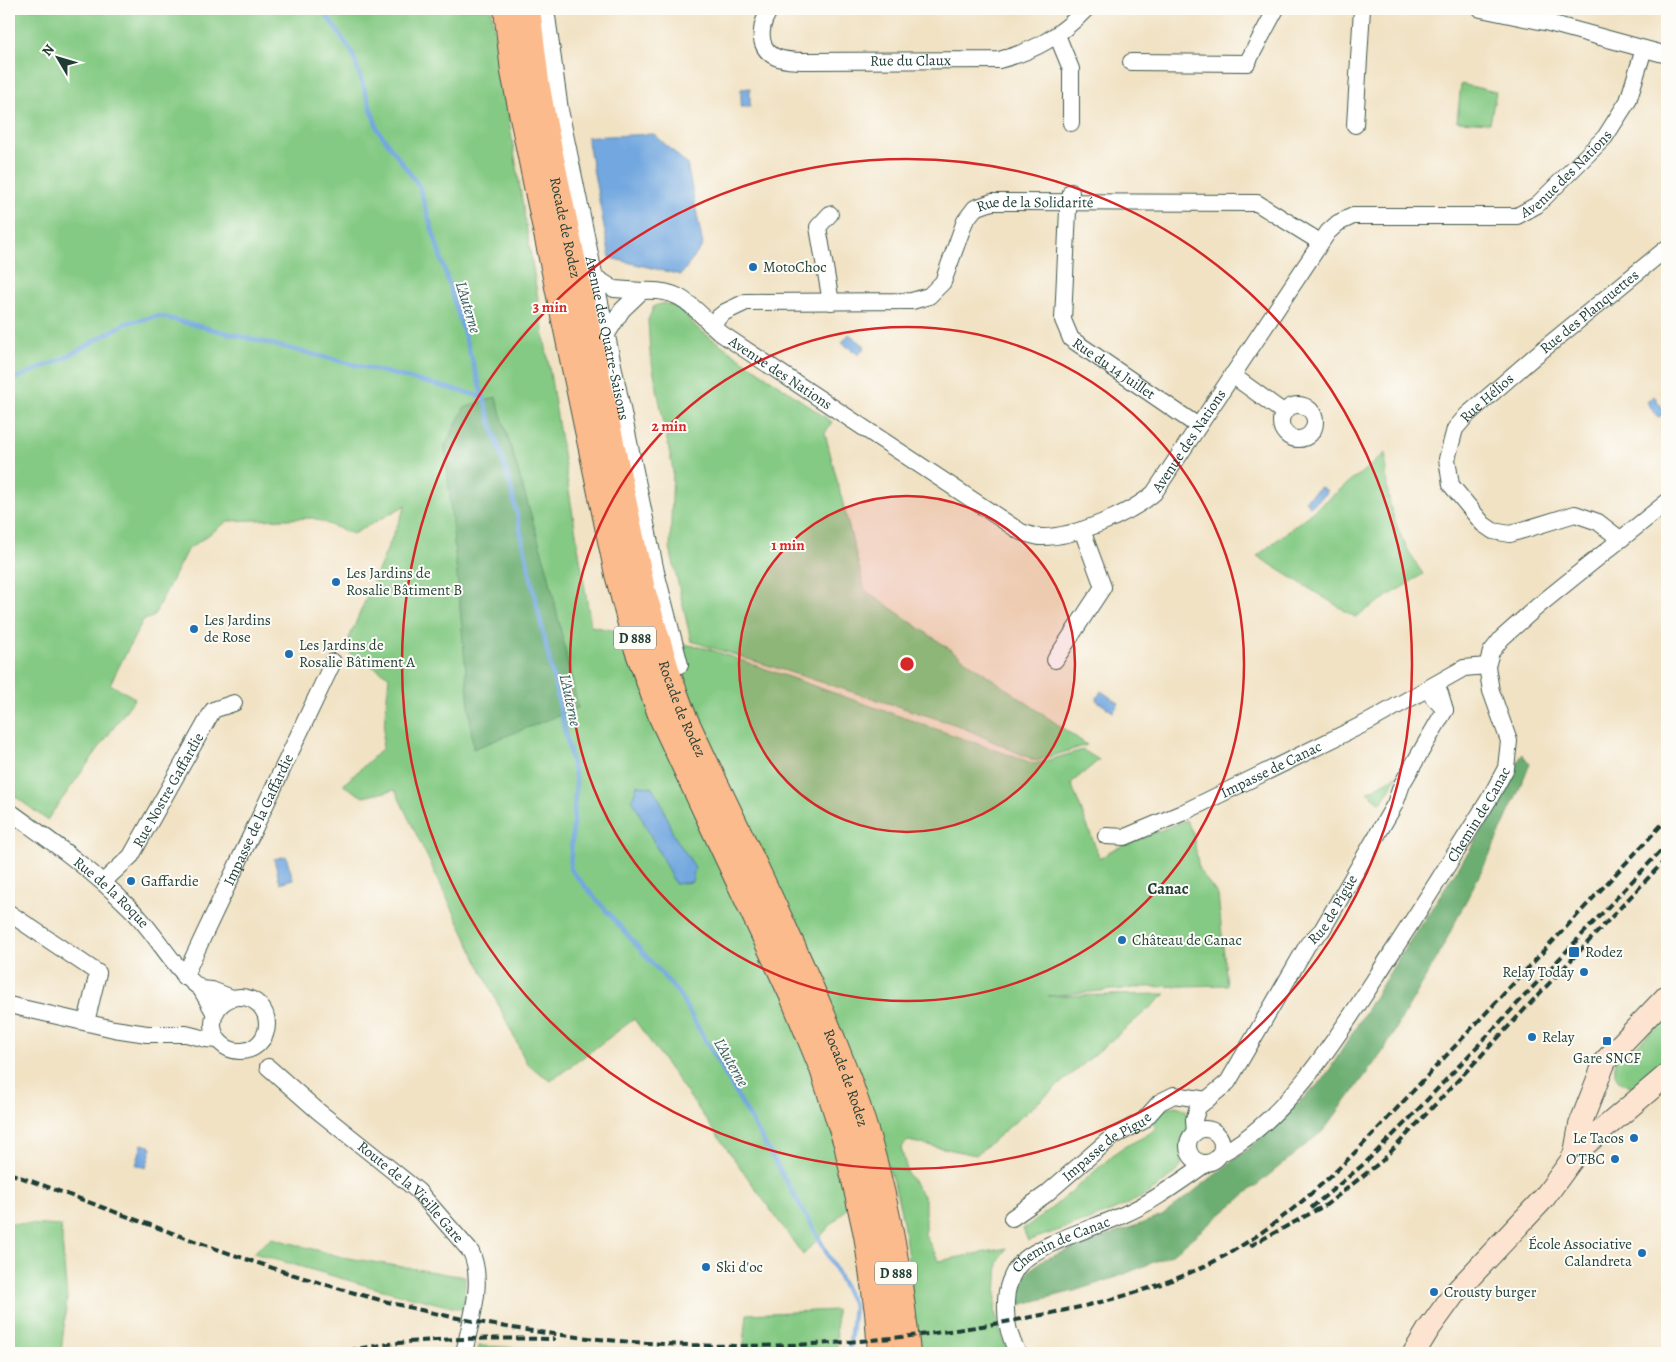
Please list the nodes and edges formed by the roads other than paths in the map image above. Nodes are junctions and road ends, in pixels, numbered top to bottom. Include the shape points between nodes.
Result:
1 (507, 9) edge
2 (527, 9) edge
3 (546, 9) edge
4 (771, 9) edge
5 (1086, 9) edge
6 (1276, 9) edge
7 (1362, 9) edge
8 (1481, 9) edge
9 (1057, 35) junction
10 (1644, 49) junction
11 (1667, 55) edge
12 (1131, 62) dead end
13 (1071, 124) dead end
14 (1355, 125) dead end
15 (1070, 197) junction
16 (830, 214) dead end
17 (1320, 242) junction
18 (1667, 248) edge
19 (595, 277) junction
20 (642, 291) junction
21 (831, 302) junction
22 (710, 324) junction
23 (607, 334) junction
24 (1535, 356) joint
25 (1232, 375) junction
26 (1283, 412) dead end
27 (1198, 426) junction
28 (1667, 502) edge
29 (1082, 530) junction
30 (1620, 539) junction
31 (1054, 660) dead end
32 (333, 662) dead end
33 (680, 665) joint
34 (1487, 666) junction
35 (1432, 687) junction
36 (234, 703) dead end
37 (9, 811) edge
38 (1106, 836) dead end
39 (103, 882) junction
40 (9, 913) edge
41 (801, 969) junction
42 (184, 977) junction
43 (201, 989) junction
44 (1667, 996) edge
45 (232, 998) junction
46 (9, 1005) edge
47 (214, 1018) junction
48 (86, 1022) junction
49 (194, 1035) junction
50 (264, 1038) junction
51 (218, 1040) junction
52 (244, 1052) junction
53 (268, 1067) junction
54 (1667, 1075) edge
55 (1206, 1100) junction
56 (1200, 1131) junction
57 (1575, 1153) junction
58 (1210, 1154) junction
59 (1012, 1218) dead end
60 (464, 1353) edge
61 (881, 1353) edge
62 (907, 1353) edge
63 (1018, 1353) edge
64 (1414, 1353) edge

1 - 61 highway, Rocade de Rodez / D 888 via 514,72 537,186 616,565 637,646 662,717 793,996 823,1069 847,1144 863,1216
2 - 41 highway, Rocade de Rodez / D 888 via 544,126 651,622 683,716
3 - 19 street, Avenue des Quatre-Saisons via 560,110
4 - 9 street, Rue du Claux via 762,27 762,43 772,55 793,61 999,60 1027,53
5 - 9 street, Rue du Claux
6 - 12 street via 1247,63
7 - 14 street
8 - 10 street via 1549,23
9 - 13 street via 1072,69
10 - 11 street
10 - 17 street, Avenue des Nations via 1628,101 1605,137 1528,212 1517,216 1353,216 1338,224
15 - 17 street, Rue de la Solidarité via 1257,203
15 - 21 street, Rue de la Solidarité via 992,202 975,208 965,221 943,282 929,296 912,301
15 - 27 street, Rue du 14 Juillet via 1063,320 1071,340
16 - 21 street via 818,227
17 - 25 street, Avenue des Nations
18 - 24 street, Rue des Planquettes
19 - 20 street, Avenue des Nations via 614,288
19 - 23 street, Avenue des Quatre-Saisons
20 - 22 street, Avenue des Nations via 657,290 679,295
20 - 23 street via 622,310
21 - 22 street, Rue de la Solidarité via 746,302
22 - 29 street, Avenue des Nations via 1021,532 1041,537
23 - 33 street, Avenue des Quatre-Saisons via 656,572
24 - 30 street, Rue Hélios via 1455,429 1447,459 1451,485 1483,524 1493,531 1510,534 1575,514 1598,522
25 - 26 street
25 - 27 street, Avenue des Nations
27 - 29 street, Avenue des Nations via 1154,492 1141,505
28 - 30 street
29 - 31 street via 1103,587
30 - 34 street via 1502,638 1491,652
32 - 42 street, Impasse de la Gaffardie
33 - 41 highway via 732,796 794,933
34 - 35 street via 1464,668
34 - 58 street, Chemin de Canac via 1509,741 1506,768 1348,1021 1304,1080 1243,1140
35 - 38 street, Impasse de Canac via 1370,721 1187,810 1125,837
35 - 55 street, Rue de Pigüe via 1433,698 1445,710 1402,784 1395,804 1228,1082
36 - 39 street, Rue Nostre Gaffardie via 213,710 131,856
37 - 39 street, Rue de la Roque
39 - 42 street, Rue de la Roque via 133,910
40 - 48 street via 98,973
41 - 62 highway, Rocade de Rodez / D 888 via 841,1060 872,1154 888,1223
42 - 43 street, Rue de la Roque
43 - 45 street, Rue de la Roque
43 - 47 street, Rue de la Roque
44 - 57 main road via 1605,1061 1580,1125
45 - 47 street via 219,1007
45 - 50 street via 249,998 264,1009 268,1024
46 - 48 street
47 - 49 street
47 - 51 street
48 - 49 street via 147,1034
49 - 51 street
50 - 52 street
50 - 53 street
51 - 52 street via 229,1049
52 - 53 street, Route de la Vieille Gare
53 - 60 street, Route de la Vieille Gare via 418,1191 471,1252 477,1279
54 - 57 main road
55 - 56 street
55 - 59 street, Impasse de Pigue via 1174,1095 1160,1102 1142,1121 1112,1137 1052,1189
56 - 58 street via 1215,1132
56 - 58 street via 1189,1142
57 - 64 main road via 1544,1198 1454,1294
58 - 63 street, Chemin de Canac via 1156,1199 1034,1252 1021,1262 1006,1292 1008,1330

